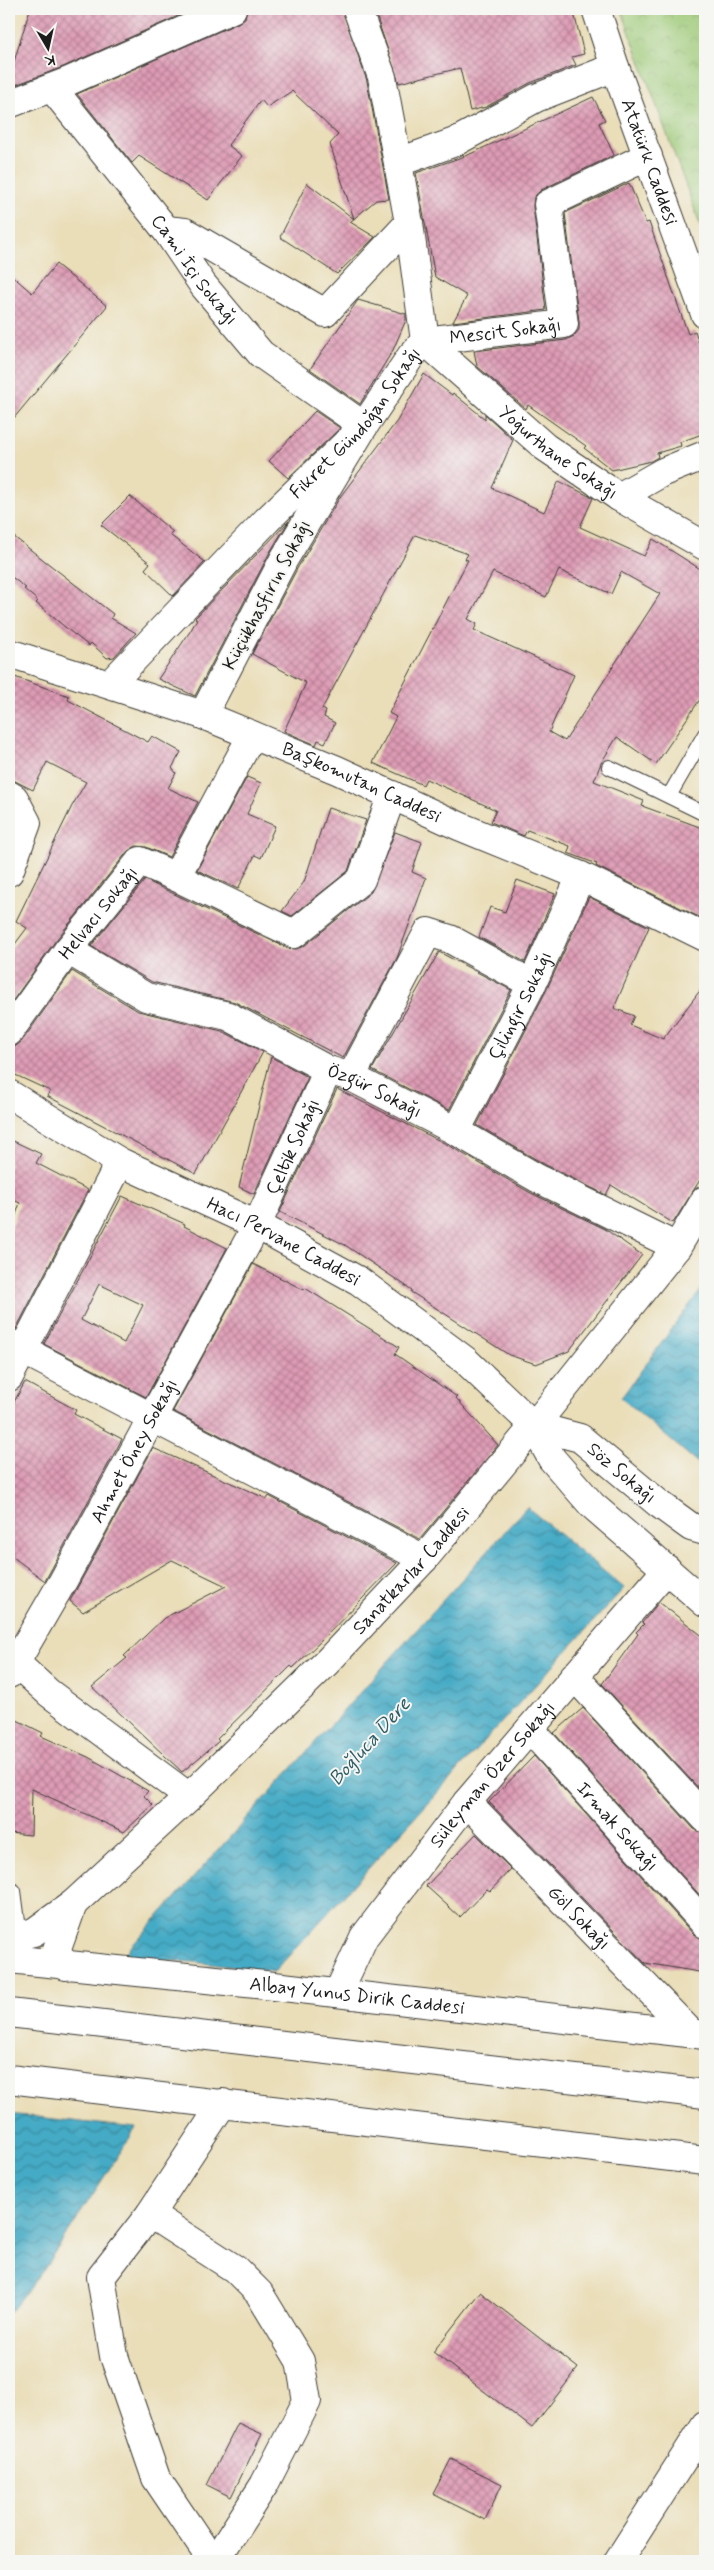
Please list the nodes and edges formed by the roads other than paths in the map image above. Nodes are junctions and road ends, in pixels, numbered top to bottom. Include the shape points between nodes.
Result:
1 (232, 9) edge
2 (357, 9) edge
3 (596, 9) edge
4 (615, 67) junction
5 (52, 88) junction
6 (9, 104) edge
7 (648, 156) junction
8 (399, 162) junction
9 (409, 223) junction
10 (166, 230) junction
11 (705, 314) edge
12 (425, 341) junction
13 (364, 426) junction
14 (705, 455) edge
15 (619, 497) junction
16 (705, 546) edge
17 (9, 653) edge
18 (110, 684) junction
19 (203, 715) junction
20 (705, 734) edge
21 (252, 735) junction
22 (609, 767) dead end
23 (9, 795) edge
24 (392, 795) junction
25 (669, 796) junction
26 (705, 814) edge
27 (9, 872) edge
28 (581, 876) junction
29 (176, 877) junction
30 (705, 937) edge
31 (68, 950) junction
32 (532, 984) junction
33 (9, 1032) edge
34 (339, 1073) junction
35 (9, 1094) edge
36 (456, 1131) junction
37 (120, 1162) junction
38 (705, 1200) edge
39 (257, 1224) junction
40 (677, 1247) junction
41 (16, 1347) edge
42 (9, 1377) edge
43 (152, 1418) junction
44 (534, 1426) junction
45 (705, 1531) edge
46 (424, 1559) junction
47 (667, 1570) junction
48 (705, 1603) edge
49 (12, 1668) edge
50 (574, 1676) junction
51 (530, 1729) junction
52 (189, 1797) junction
53 (467, 1802) junction
54 (705, 1818) edge
55 (9, 1891) edge
56 (73, 1904) junction
57 (705, 1924) edge
58 (13, 1945) edge
59 (66, 1966) junction
60 (338, 1993) junction
61 (9, 2013) edge
62 (698, 2034) edge
63 (9, 2079) edge
64 (705, 2094) edge
65 (223, 2103) junction
66 (705, 2161) edge
67 (150, 2214) junction
68 (705, 2425) edge
69 (213, 2561) edge
70 (618, 2561) edge

1 - 5 main road
2 - 8 main road, Fikret Gündoğan Sokağı via 382,77
3 - 4 main road, Atatürk Caddesi
4 - 7 main road, Atatürk Caddesi
4 - 8 main road via 536,98 455,142
5 - 6 main road
5 - 10 main road, Cami İçi Sokağı
7 - 11 main road, Atatürk Caddesi
7 - 12 main road, Mescit Sokağı via 548,204 564,324
8 - 9 main road, Fikret Gündoğan Sokağı
9 - 10 main road via 325,314 185,232
9 - 12 main road, Fikret Gündoğan Sokağı
10 - 13 main road, Cami İçi Sokağı via 203,285 261,354
12 - 13 main road, Fikret Gündoğan Sokağı
12 - 15 main road, Yoğurthane Sokağı via 544,447
13 - 18 main road, Fikret Gündoğan Sokağı via 267,520
13 - 19 main road, Küçükhasfırın Sokağı via 284,559
14 - 15 main road via 663,472
15 - 16 main road, Yoğurthane Sokağı
17 - 18 main road, Başkomutan Caddesi
18 - 19 main road, Başkomutan Caddesi
19 - 21 main road, Başkomutan Caddesi
20 - 25 lane
21 - 24 main road, Başkomutan Caddesi
21 - 29 main road
22 - 25 lane
23 - 27 main road via 14,798 27,823
24 - 28 main road, Başkomutan Caddesi
24 - 29 main road via 361,880 294,934
25 - 26 lane
28 - 30 main road, Başkomutan Caddesi
28 - 32 main road, Çilingir Sokağı
29 - 31 main road, Helvacı Sokağı via 140,861
31 - 33 main road, Helvacı Sokağı
31 - 34 main road, Özgür Sokağı via 146,997 228,1016
32 - 34 main road, Çeltik Sokağı via 450,939 428,932
32 - 36 main road, Çilingir Sokağı
34 - 36 main road, Özgür Sokağı
34 - 39 main road, Çeltik Sokağı
35 - 37 main road, Hacı Pervane Caddesi
36 - 40 main road, Özgür Sokağı via 536,1178
37 - 39 main road, Hacı Pervane Caddesi
37 - 41 main road
38 - 40 main road, Sanatkarlar Caddesi
39 - 43 main road, Ahmet Öney Sokağı
39 - 44 main road, Hacı Pervane Caddesi via 359,1281 466,1361
40 - 44 main road, Sanatkarlar Caddesi
41 - 42 main road
41 - 43 main road
43 - 46 main road
43 - 49 main road, Ahmet Öney Sokağı
44 - 45 main road, Söz Sokağı via 580,1438 658,1503 691,1527
44 - 46 main road, Sanatkarlar Caddesi
44 - 47 main road via 552,1459 592,1505
46 - 52 main road, Sanatkarlar Caddesi via 327,1662
47 - 48 main road
47 - 50 main road, Süleyman Özer Sokağı
49 - 52 main road
50 - 51 main road, Süleyman Özer Sokağı
50 - 54 main road
51 - 53 main road, Süleyman Özer Sokağı
51 - 57 main road, Irmak Sokağı
52 - 56 main road, Sanatkarlar Caddesi
53 - 60 main road, Süleyman Özer Sokağı via 364,1937
53 - 62 main road, Göl Sokağı
55 - 58 lane via 14,1891
56 - 58 main road, Sanatkarlar Caddesi
56 - 59 main road via 56,1952
58 - 59 main road, Albay Yunus Dirik Caddesi
59 - 60 main road, Albay Yunus Dirik Caddesi
60 - 62 main road, Albay Yunus Dirik Caddesi
61 - 64 main road
63 - 65 main road
65 - 66 main road
65 - 67 main road
67 - 69 main road via 101,2276 114,2356 156,2478
67 - 69 main road via 235,2269 259,2293 300,2361 307,2401 264,2484
68 - 70 main road

